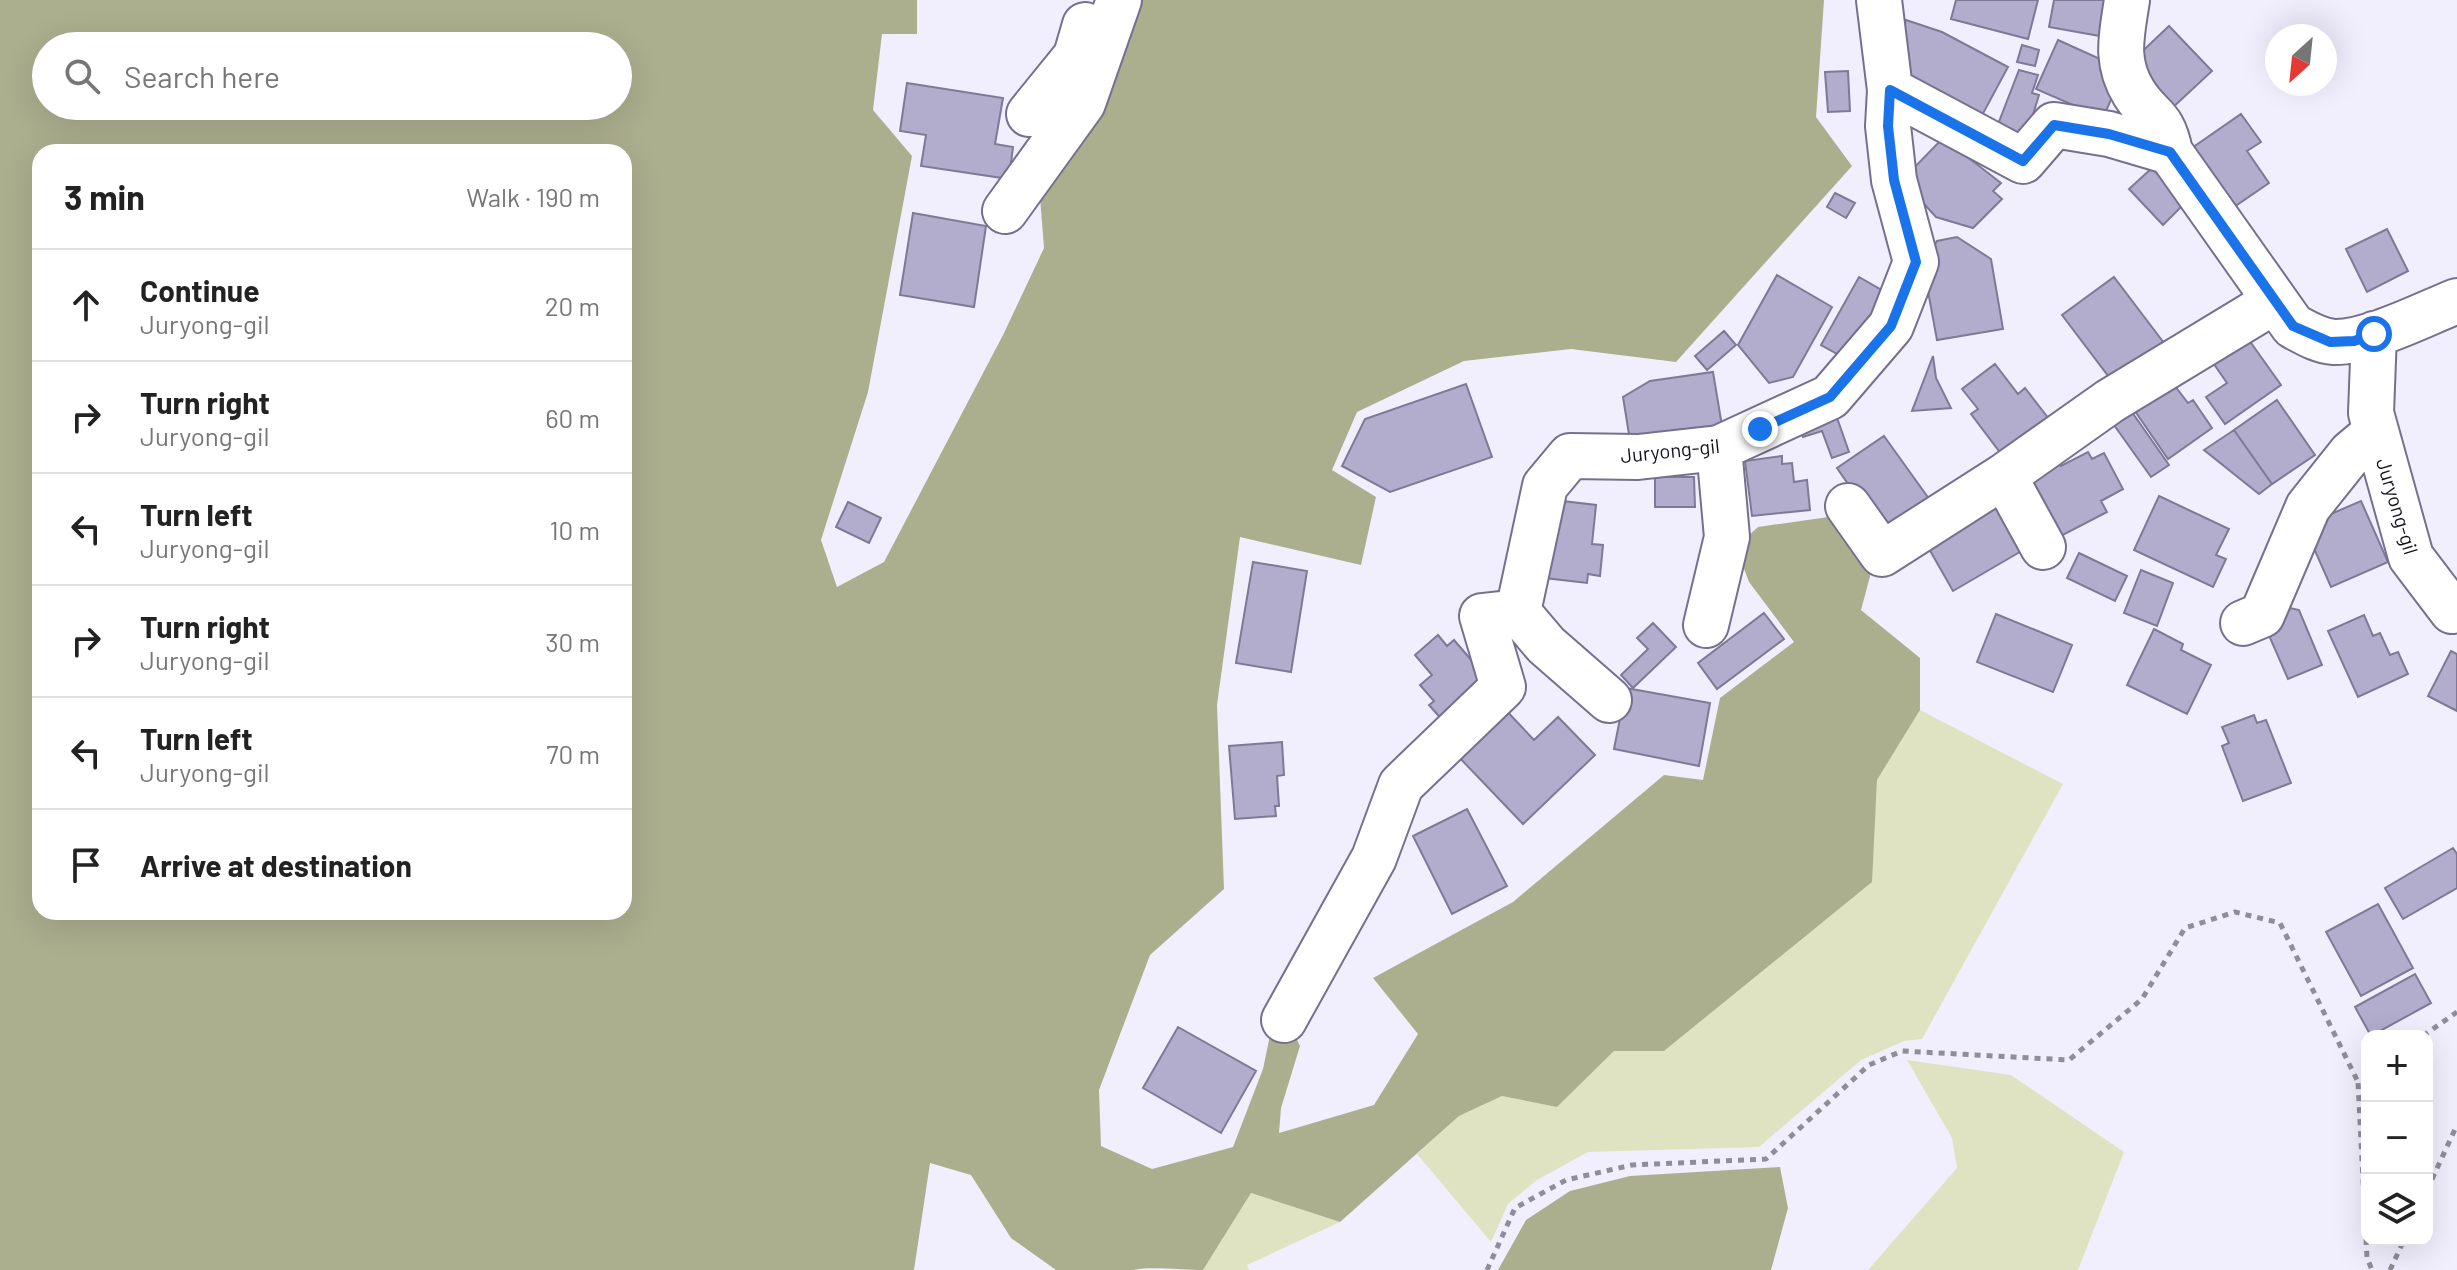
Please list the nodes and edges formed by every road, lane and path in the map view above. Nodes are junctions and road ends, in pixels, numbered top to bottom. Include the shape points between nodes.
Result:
1 (1093, 0) edge
2 (1119, 0) edge
3 (1879, 0) edge
4 (2127, 0) edge
5 (1890, 90) junction
6 (1029, 114) dead end
7 (2170, 152) junction
8 (1005, 211) dead end
9 (2275, 301) junction
10 (2457, 301) edge
11 (2374, 334) junction
12 (2376, 432) junction
13 (1719, 448) junction
14 (2004, 476) junction
15 (1848, 506) dead end
16 (2043, 547) dead end
17 (2457, 609) edge
18 (1518, 612) junction
19 (2243, 623) dead end
20 (1706, 625) dead end
21 (1609, 700) dead end
22 (2457, 1012) edge
23 (1284, 1020) dead end
24 (2432, 1030) edge
25 (2361, 1080) edge
26 (2358, 1082) junction
27 (2457, 1125) edge
28 (2433, 1177) edge
29 (2401, 1246) edge
30 (1487, 1270) edge
31 (2372, 1270) edge
32 (2390, 1270) edge

1 - 6 street via 1076,56
2 - 8 street via 1083,103
3 - 5 street, Juryong-gil
4 - 7 street via 2119,52 2134,93 2166,129
5 - 7 street via 2023,161 2054,125
5 - 13 street, Juryong-gil via 1894,180 1916,262 1891,326 1830,397
7 - 9 street
9 - 11 street via 2293,326 2330,342
9 - 14 street via 2110,401
10 - 11 street
11 - 12 street, Juryong-gil via 2371,413
12 - 17 street, Juryong-gil via 2411,557 2452,611
12 - 19 street, Juryong-gil via 2351,453 2308,507 2262,615
13 - 18 street, Juryong-gil via 1638,457 1570,456 1545,486
13 - 20 street via 1727,537
14 - 15 street via 1882,554
14 - 16 street
18 - 21 street via 1546,645
18 - 23 street via 1482,616 1503,687 1401,785 1374,858
22 - 24 path
25 - 26 path
26 - 30 path via 2280,923 2235,912 2185,928 2142,999 2069,1060 1902,1051 1869,1065 1766,1159 1632,1165 1566,1180 1515,1208
26 - 31 path via 2367,1258
27 - 28 path
29 - 32 path

